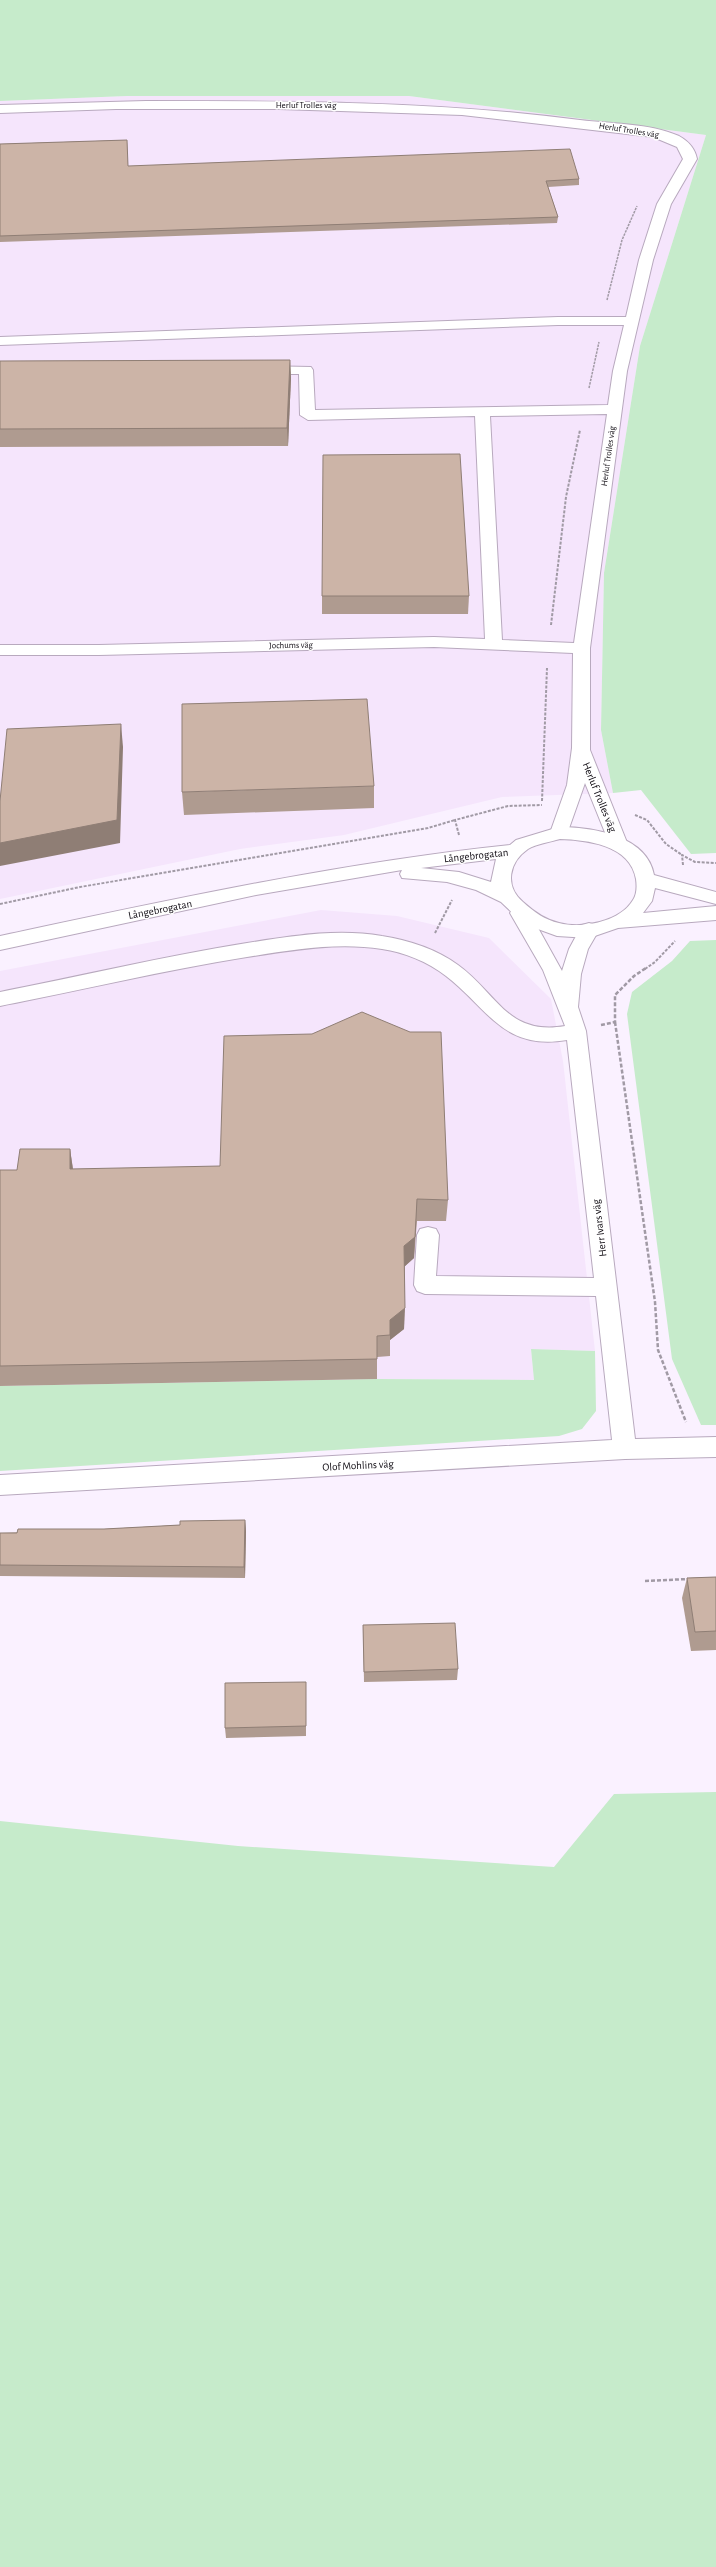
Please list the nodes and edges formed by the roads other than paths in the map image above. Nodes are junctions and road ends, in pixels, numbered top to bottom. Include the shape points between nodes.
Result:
1 (0, 108) edge
2 (632, 320) junction
3 (0, 341) edge
4 (243, 370) edge
5 (615, 409) junction
6 (482, 412) junction
7 (494, 643) junction
8 (582, 648) junction
9 (0, 650) edge
10 (581, 748) junction
11 (559, 833) junction
12 (618, 845) junction
13 (514, 851) junction
14 (320, 878) junction
15 (646, 879) junction
16 (506, 897) junction
17 (716, 898) edge
18 (520, 913) junction
19 (716, 913) edge
20 (618, 922) junction
21 (589, 930) junction
22 (0, 943) edge
23 (0, 999) edge
24 (570, 1007) junction
25 (576, 1031) junction
26 (428, 1235) dead end
27 (606, 1287) junction
28 (706, 1447) edge
29 (625, 1449) junction
30 (0, 1486) edge

1 - 2 street, Herluf Trolles väg via 110,105 408,107 559,120 664,136 681,143 688,151 690,159 664,204 646,260
2 - 3 street
2 - 5 street, Herluf Trolles väg
4 - 6 street via 306,370 308,415
5 - 6 street
5 - 8 street, Herluf Trolles väg
6 - 7 street
7 - 8 street, Jochums väg
7 - 9 street, Jochums väg
8 - 10 street, Herluf Trolles väg
10 - 11 street, Herluf Trolles väg via 576,785
10 - 12 street, Herluf Trolles väg
11 - 12 street via 595,836
11 - 13 street via 534,839
12 - 15 street via 637,860
13 - 14 street, Långebrogatan via 464,855
13 - 16 street via 505,861 501,873 501,885
14 - 16 street, Långebrogatan via 410,874 462,877 486,885
14 - 22 street, Långebrogatan
15 - 17 street
15 - 20 street via 646,892 641,903 631,914
16 - 18 street
18 - 21 street via 552,928
18 - 24 street, Herr Ivars väg via 546,954
19 - 20 street
20 - 21 street
21 - 24 street, Herr Ivars väg via 578,948 572,965
23 - 25 street via 87,979 230,952 299,942 355,939 396,946 427,957 452,970 509,1024 522,1030 537,1035
24 - 25 street, Herr Ivars väg
25 - 27 street, Herr Ivars väg
26 - 27 street via 425,1285
27 - 29 street, Herr Ivars väg
28 - 29 street, Olof Mohlins väg
29 - 30 street, Olof Mohlins väg

